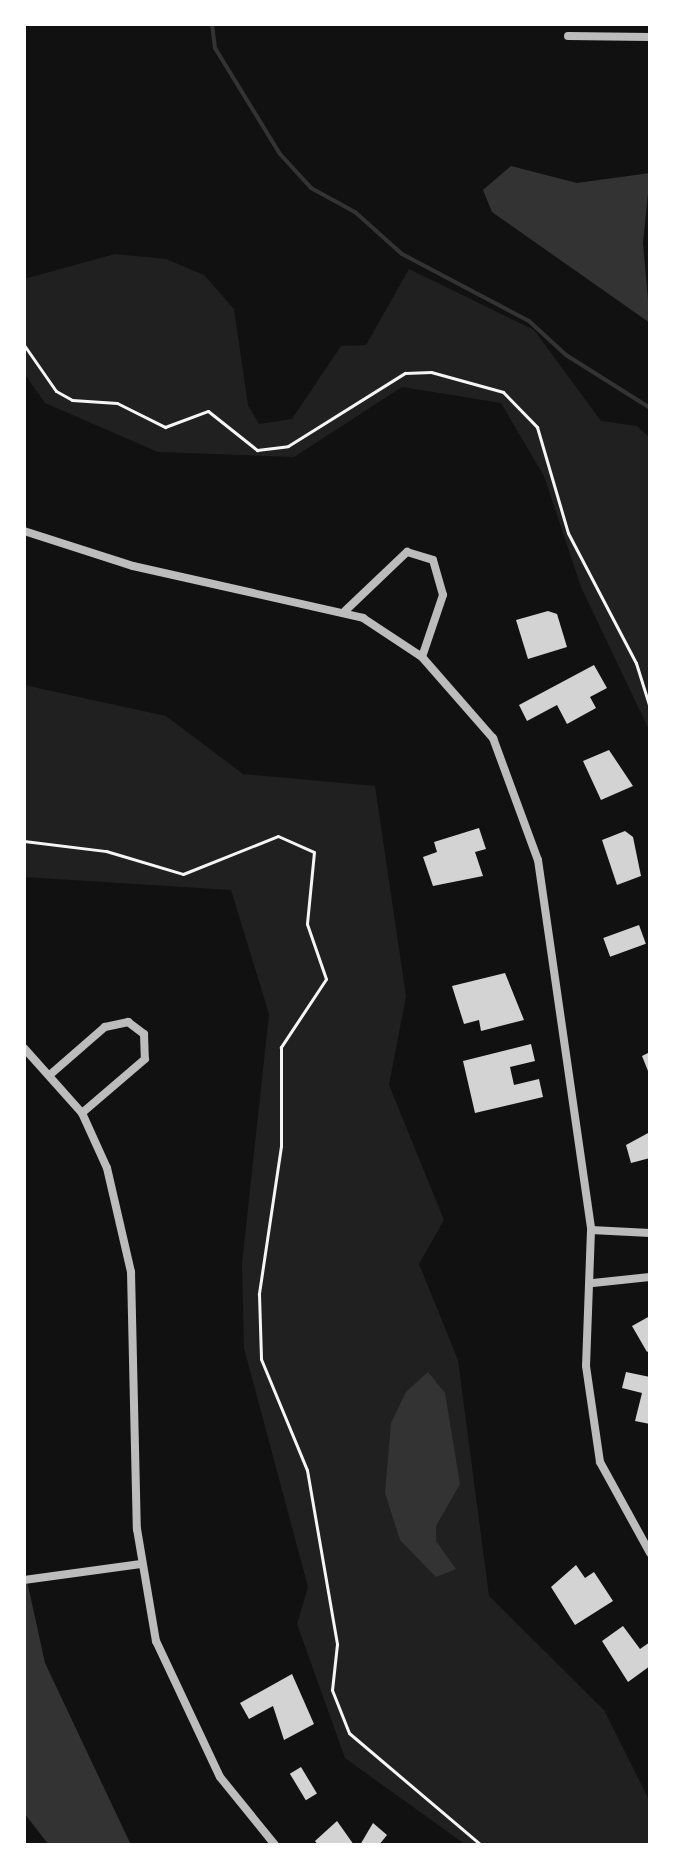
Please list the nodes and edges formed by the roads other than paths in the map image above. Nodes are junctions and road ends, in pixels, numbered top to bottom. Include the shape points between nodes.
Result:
1 (568, 36) dead end
2 (650, 37) edge
3 (24, 531) edge
4 (345, 611) junction
5 (422, 657) junction
6 (24, 1048) edge
7 (52, 1073) junction
8 (82, 1113) junction
9 (591, 1230) junction
10 (650, 1233) edge
11 (650, 1277) edge
12 (593, 1283) junction
13 (650, 1553) edge
14 (141, 1564) junction
15 (28, 1579) edge
16 (275, 1845) edge

1 - 2 street
3 - 4 street via 133,566
4 - 5 street
4 - 5 street via 407,552 433,560 443,595
5 - 9 street via 493,738 538,860
6 - 7 street
7 - 8 street
7 - 8 street via 117,1023 137,1026 149,1048 135,1071
8 - 14 street via 107,1168 131,1272
9 - 10 street
9 - 12 street
11 - 12 street
12 - 13 street via 586,1366 600,1462
14 - 15 street
14 - 16 street via 156,1641 220,1777

